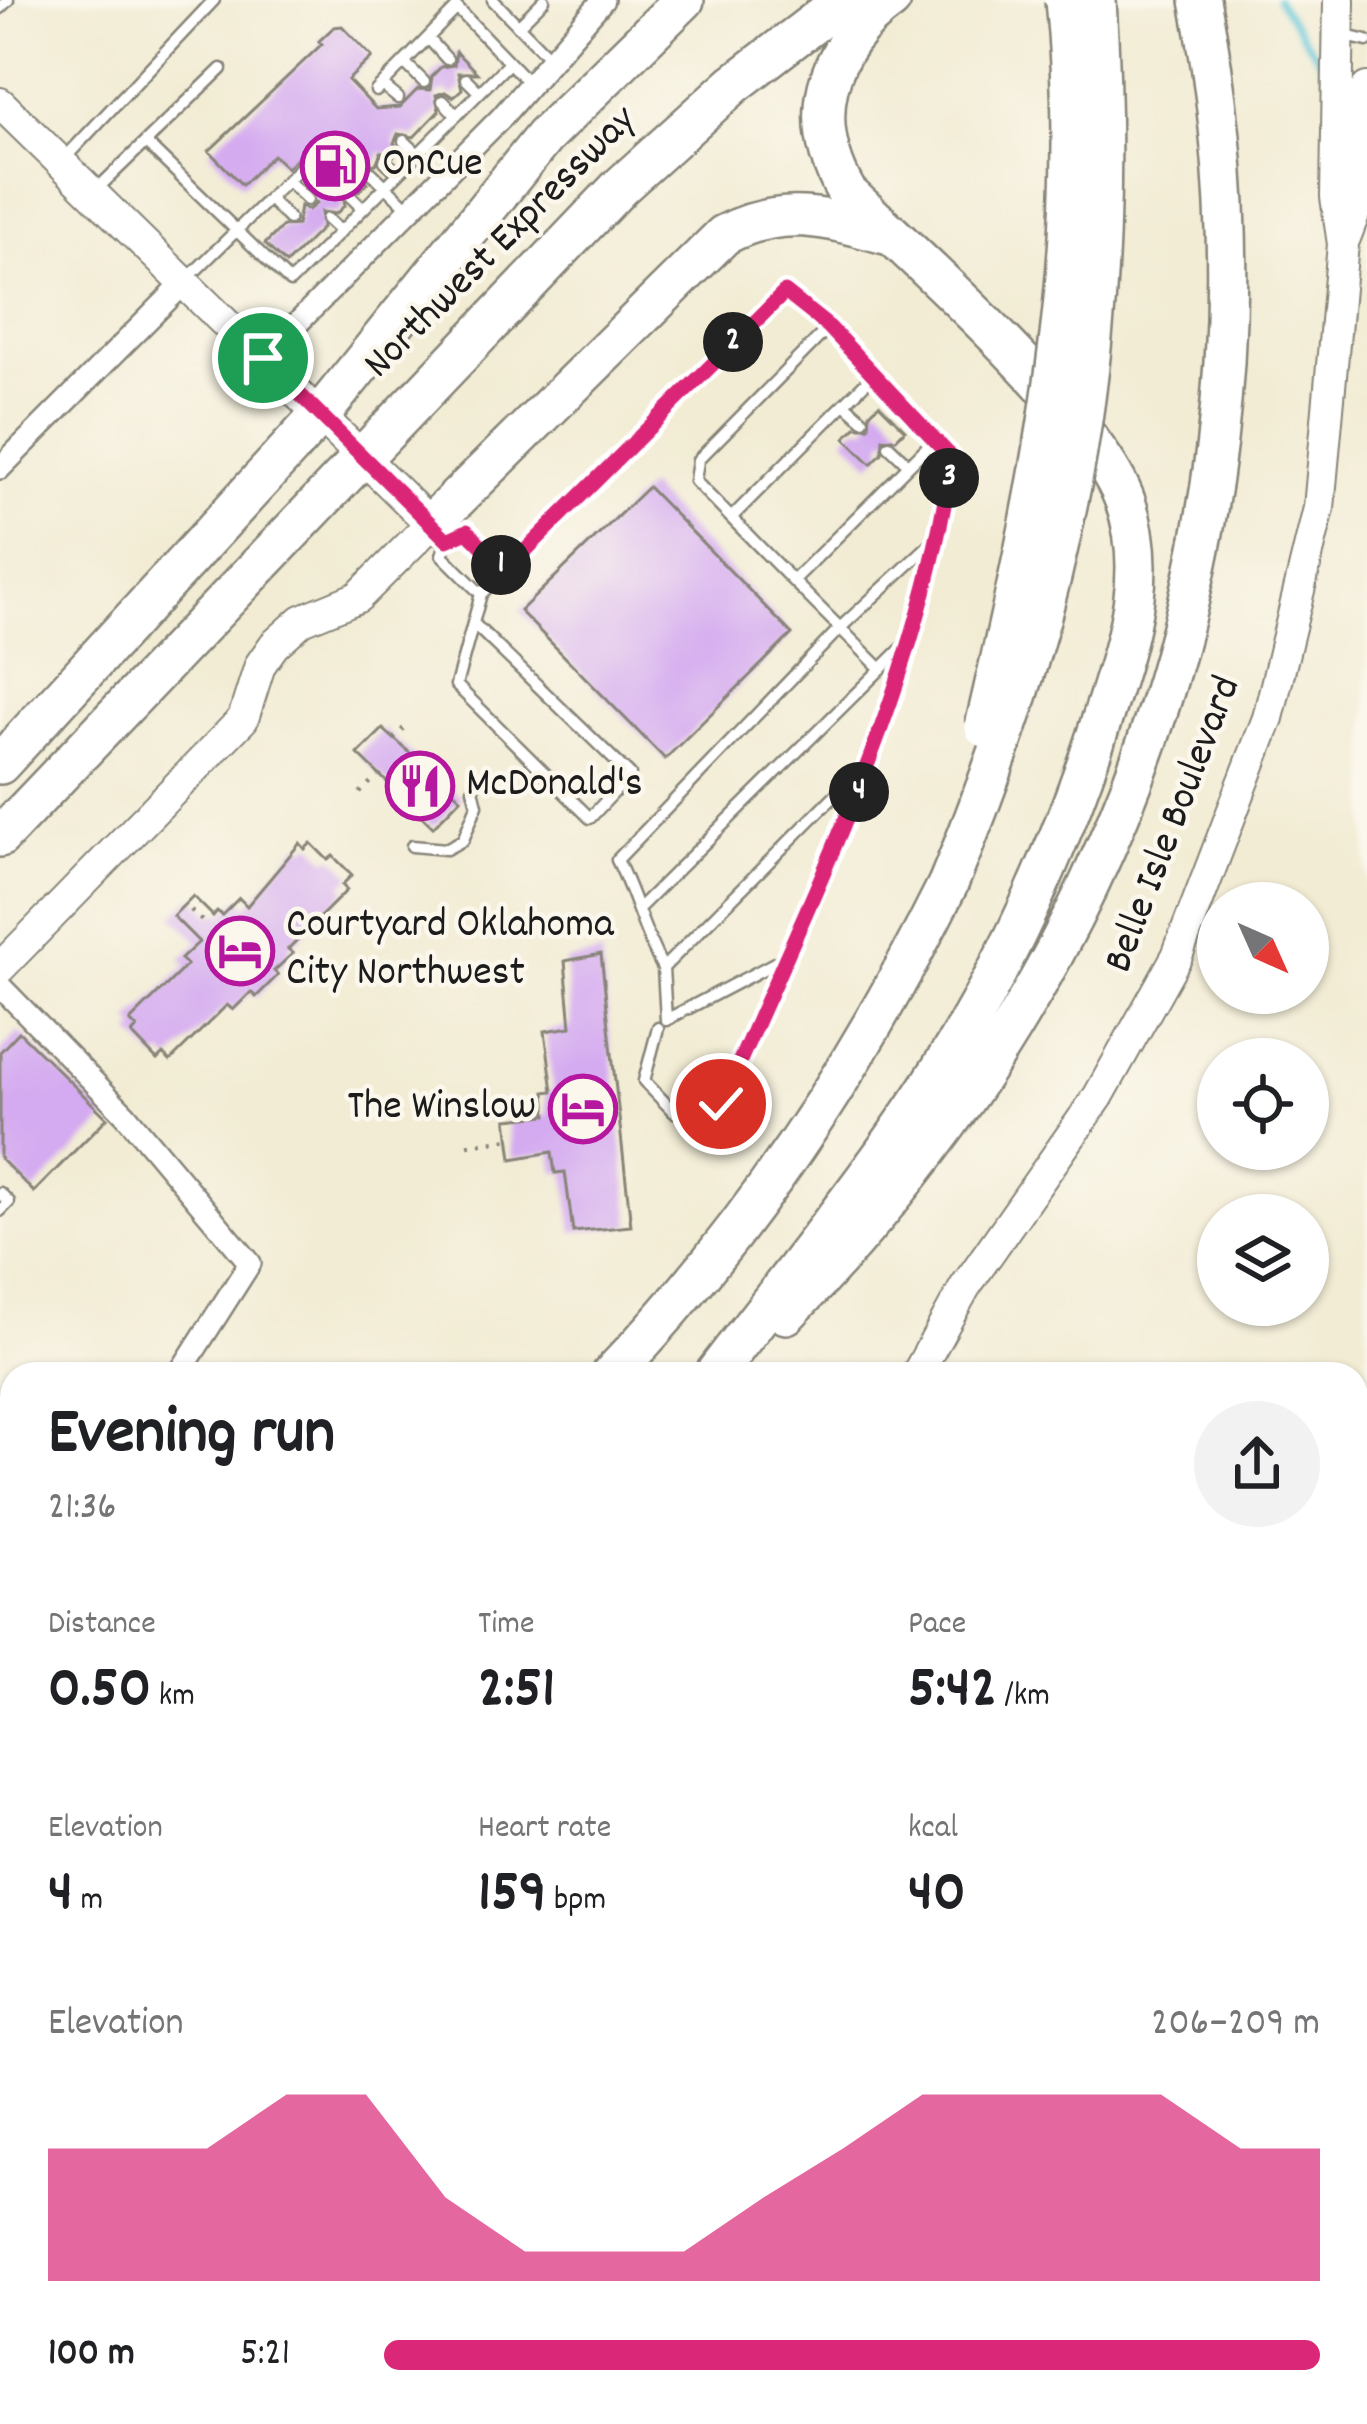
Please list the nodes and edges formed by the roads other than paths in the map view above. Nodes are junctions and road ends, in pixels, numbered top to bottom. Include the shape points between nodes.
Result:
1 (8, 0) edge
2 (214, 0) edge
3 (493, 0) edge
4 (544, 0) edge
5 (603, 0) edge
6 (641, 0) edge
7 (684, 0) edge
8 (844, 0) edge
9 (891, 0) edge
10 (1065, 0) edge
11 (1096, 0) edge
12 (1200, 0) edge
13 (1339, 0) edge
14 (0, 8) edge
15 (518, 26) junction
16 (428, 38) junction
17 (1352, 38) edge
18 (447, 58) dead end
19 (551, 59) junction
20 (404, 62) junction
21 (508, 63) junction
22 (221, 69) dead end
23 (466, 79) dead end
24 (424, 82) dead end
25 (530, 84) junction
26 (1367, 88) edge
27 (479, 92) junction
28 (398, 98) dead end
29 (443, 101) dead end
30 (0, 103) edge
31 (457, 115) junction
32 (423, 123) dead end
33 (436, 135) junction
34 (544, 137) junction
35 (404, 141) dead end
36 (147, 144) junction
37 (418, 154) junction
38 (386, 160) dead end
39 (61, 163) junction
40 (300, 169) dead end
41 (372, 173) dead end
42 (398, 173) junction
43 (288, 181) junction
44 (386, 186) junction
45 (92, 193) junction
46 (350, 196) dead end
47 (269, 199) junction
48 (308, 200) dead end
49 (363, 209) junction
50 (410, 210) junction
51 (289, 219) dead end
52 (327, 219) dead end
53 (340, 231) junction
54 (238, 232) junction
55 (894, 237) junction
56 (309, 238) dead end
57 (1343, 244) junction
58 (322, 250) junction
59 (184, 283) junction
60 (829, 327) junction
61 (263, 358) junction
62 (874, 374) junction
63 (845, 404) junction
64 (321, 414) junction
65 (863, 420) dead end
66 (934, 439) junction
67 (889, 446) dead end
68 (362, 455) junction
69 (908, 465) junction
70 (0, 468) edge
71 (731, 518) junction
72 (439, 532) junction
73 (941, 533) junction
74 (506, 570) junction
75 (793, 581) junction
76 (482, 594) junction
77 (474, 624) junction
78 (841, 628) junction
79 (906, 645) junction
80 (881, 669) junction
81 (876, 754) junction
82 (0, 764) edge
83 (473, 789) dead end
84 (0, 837) edge
85 (412, 846) dead end
86 (947, 884) junction
87 (641, 906) junction
88 (784, 958) junction
89 (0, 968) edge
90 (663, 968) junction
91 (0, 986) edge
92 (658, 1028) dead end
93 (0, 1193) edge
94 (0, 1211) edge
95 (187, 1362) edge
96 (623, 1362) edge
97 (726, 1362) edge
98 (730, 1362) edge
99 (924, 1362) edge

1 - 14 lane
2 - 39 lane
3 - 15 lane
4 - 15 lane
5 - 19 street
6 - 34 highway
7 - 34 highway, Northwest Expressway
8 - 68 highway, Northwest Expressway via 734,84 620,188
9 - 55 highway via 845,43 822,119 847,193
10 - 86 highway, bridge via 1073,203 1058,379 1037,504
11 - 86 highway, bridge via 1102,238 1079,462 1017,705
12 - 98 highway via 1227,228 1222,384 1192,592 1146,754 1082,905 990,1068 849,1249
13 - 17 street, Belle Isle Boulevard
15 - 19 lane
16 - 18 lane
16 - 20 lane
16 - 21 lane via 458,8
17 - 57 street, Belle Isle Boulevard via 1336,197
19 - 25 street
20 - 24 lane
20 - 28 lane via 380,88
21 - 25 lane
21 - 27 lane
22 - 36 lane
23 - 27 lane
25 - 50 street
26 - 57 street, Belle Isle Boulevard via 1358,204
27 - 31 lane
29 - 31 lane
30 - 39 street
31 - 33 lane
32 - 33 lane
33 - 37 lane
34 - 64 highway, Northwest Expressway
35 - 37 lane
36 - 45 lane
36 - 54 lane
37 - 42 lane
38 - 42 lane
39 - 45 street
40 - 43 lane
41 - 44 lane
42 - 44 lane
43 - 47 lane
43 - 48 lane
44 - 49 lane
44 - 50 lane
45 - 59 street
46 - 49 lane
47 - 51 lane
47 - 54 lane
49 - 53 lane
50 - 61 street
52 - 53 lane
53 - 58 lane
54 - 58 lane via 290,282
54 - 59 lane
55 - 72 highway via 799,214 760,219 724,236
55 - 97 highway via 1106,462 1133,530 1136,601 1094,744 990,984 903,1126
56 - 58 lane
57 - 99 street, Belle Isle Boulevard via 1308,560 1268,718 1189,929 1098,1097 965,1287
59 - 61 street
59 - 70 street
60 - 62 lane
60 - 71 lane via 698,460 695,481
60 - 74 lane via 785,292
61 - 64 street
62 - 63 lane
62 - 66 lane
63 - 65 lane
63 - 71 lane
64 - 68 street
64 - 82 highway, Northwest Expressway
66 - 69 lane
66 - 73 lane via 952,458
67 - 69 lane
68 - 72 street
68 - 84 highway, Northwest Expressway
69 - 75 lane
71 - 75 lane
72 - 74 lane via 467,531
72 - 76 lane via 442,555
72 - 89 street via 358,597 302,620 274,645 243,719
73 - 78 lane
73 - 79 lane
74 - 76 lane
75 - 78 lane
76 - 77 lane
77 - 77 lane via 456,685 595,822 630,775
78 - 80 lane
78 - 87 lane via 617,860
79 - 80 lane
79 - 81 lane
80 - 87 lane
81 - 88 lane
81 - 90 lane
83 - 85 lane via 477,805 463,841 446,849
86 - 96 highway via 894,992 791,1157
87 - 90 lane via 643,933
88 - 90 lane via 666,1020
88 - 92 lane via 721,1104 674,1112 644,1081
91 - 95 street via 125,1114 250,1263
93 - 94 lane via 9,1202

